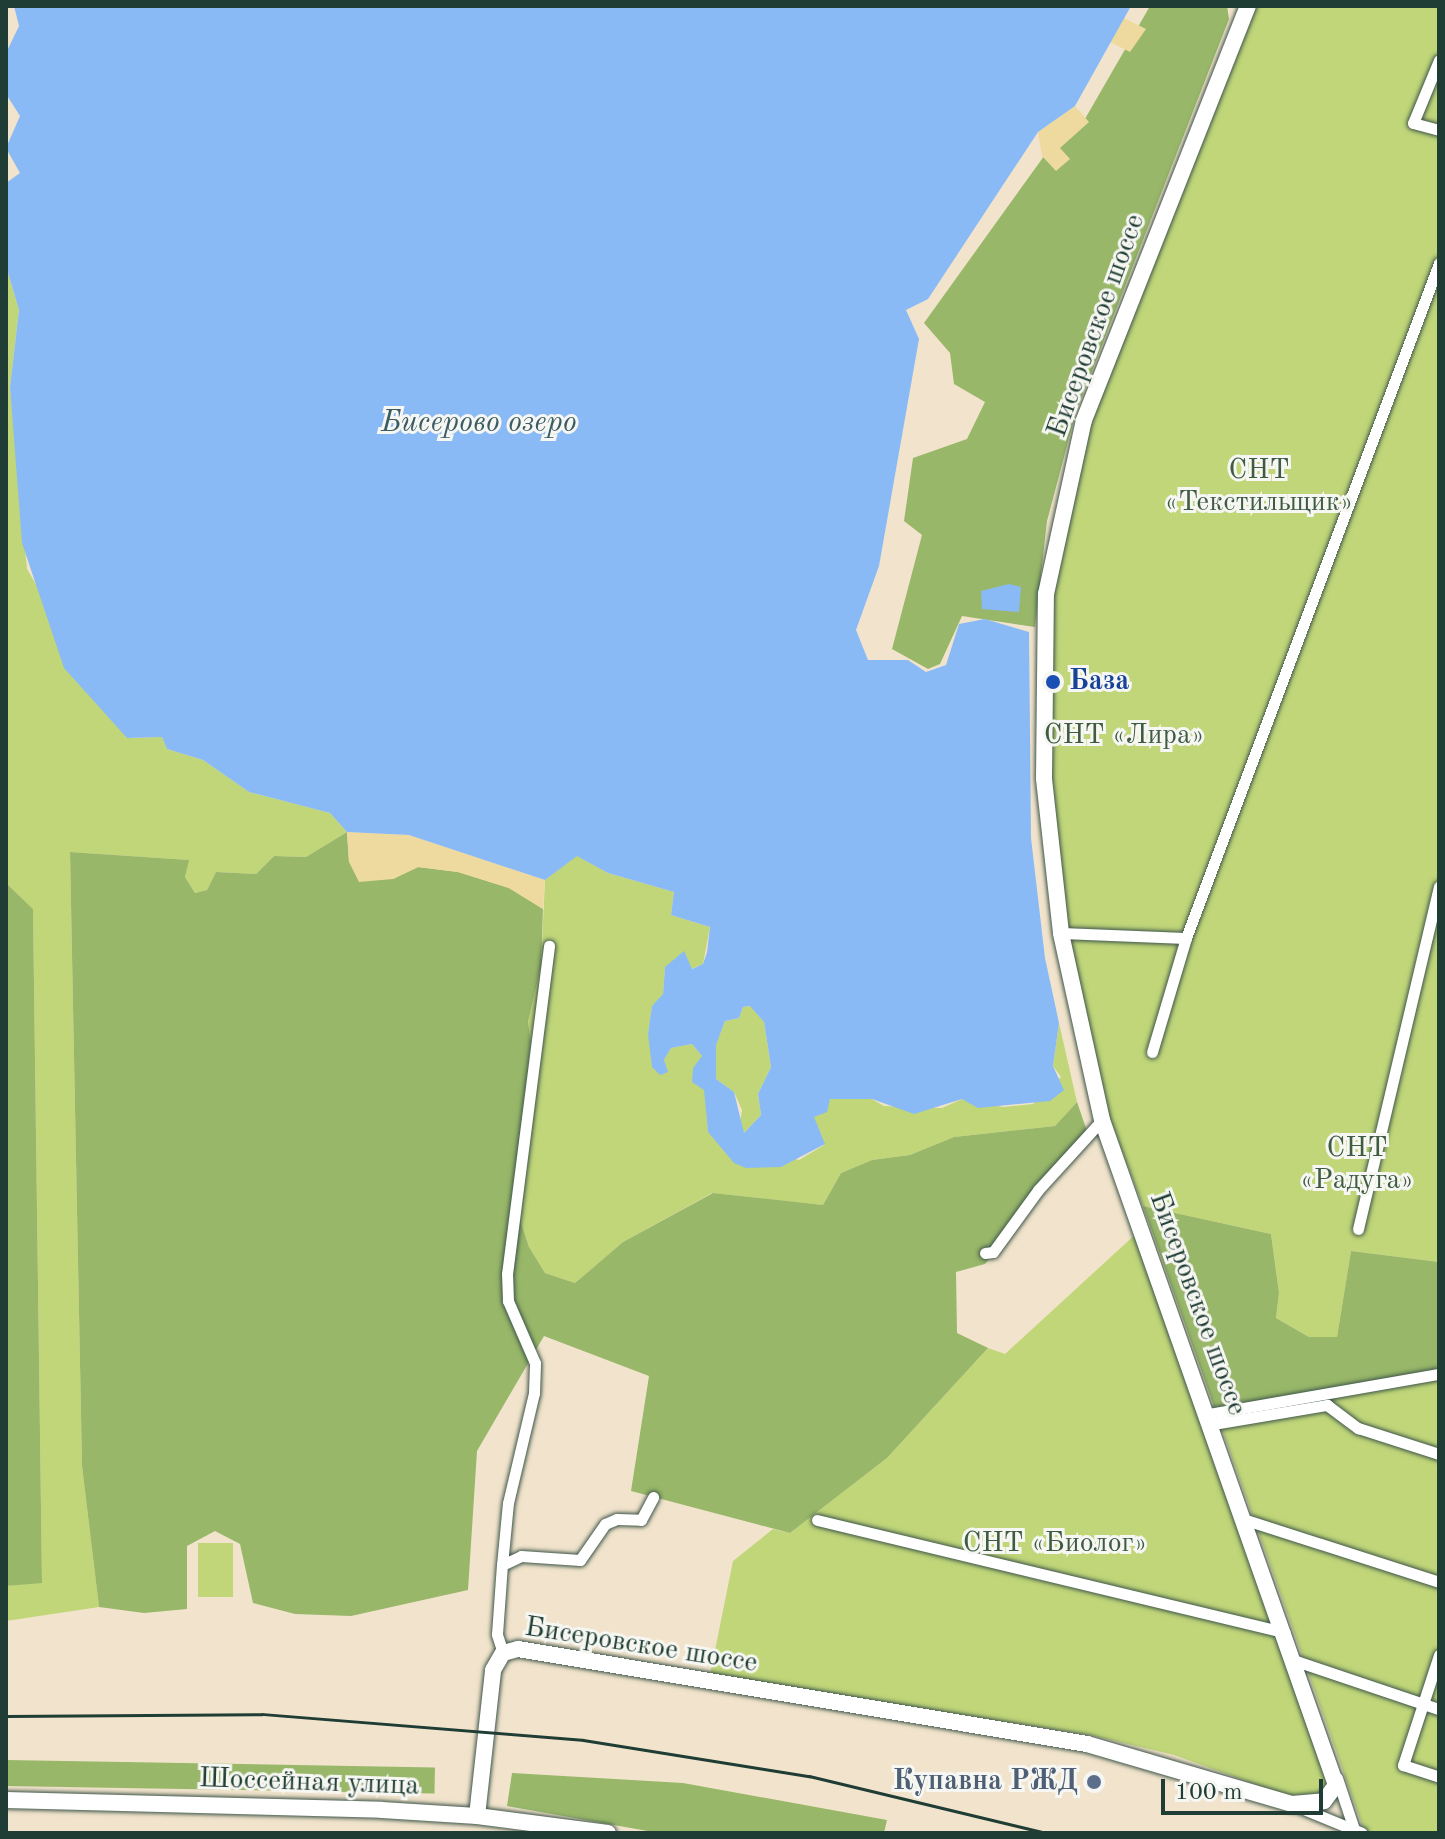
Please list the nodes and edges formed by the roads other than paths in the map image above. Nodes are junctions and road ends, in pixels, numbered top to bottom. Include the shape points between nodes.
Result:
1 (1248, 6) edge
2 (1439, 60) edge
3 (1439, 130) edge
4 (1439, 263) edge
5 (1439, 886) edge
6 (1061, 933) junction
7 (1186, 938) junction
8 (549, 946) dead end
9 (1152, 1052) dead end
10 (1102, 1120) junction
11 (1358, 1229) dead end
12 (985, 1253) dead end
13 (1439, 1374) edge
14 (1211, 1419) junction
15 (1439, 1454) edge
16 (653, 1497) dead end
17 (817, 1520) dead end
18 (1246, 1520) junction
19 (502, 1565) junction
20 (1439, 1582) edge
21 (1286, 1632) junction
22 (503, 1653) junction
23 (1439, 1655) edge
24 (1296, 1661) junction
25 (1423, 1703) junction
26 (1439, 1709) edge
27 (1337, 1777) junction
28 (1439, 1777) edge
29 (6, 1800) edge
30 (1292, 1804) junction
31 (477, 1816) junction
32 (1358, 1831) edge
33 (608, 1833) edge

1 - 6 main road, Бисеровское шоссе via 1084,420 1056,540 1046,594 1044,778
2 - 3 street via 1413,123
4 - 7 street
5 - 11 street
6 - 7 street
6 - 10 main road, Бисеровское шоссе
7 - 9 street
8 - 19 street via 507,1274 508,1301 535,1363 534,1393 508,1503
10 - 12 street via 1047,1179 993,1252
10 - 14 main road, Бисеровское шоссе
13 - 14 street
14 - 15 street via 1327,1405 1358,1428
14 - 18 main road, Бисеровское шоссе
16 - 19 street via 641,1520 605,1524 580,1560 521,1556
17 - 21 street
18 - 20 street
18 - 21 main road, Бисеровское шоссе
19 - 22 street via 497,1634
21 - 24 main road, Бисеровское шоссе
22 - 30 main road, Бисеровское шоссе via 531,1651 1087,1744
22 - 31 main road via 493,1670
23 - 25 street
24 - 25 street
24 - 27 main road, Бисеровское шоссе
25 - 26 street
25 - 28 street via 1403,1765
27 - 30 main road via 1324,1801
27 - 32 street
29 - 31 main road, Шоссейная улица
30 - 32 street
31 - 33 main road, Шоссейная улица

